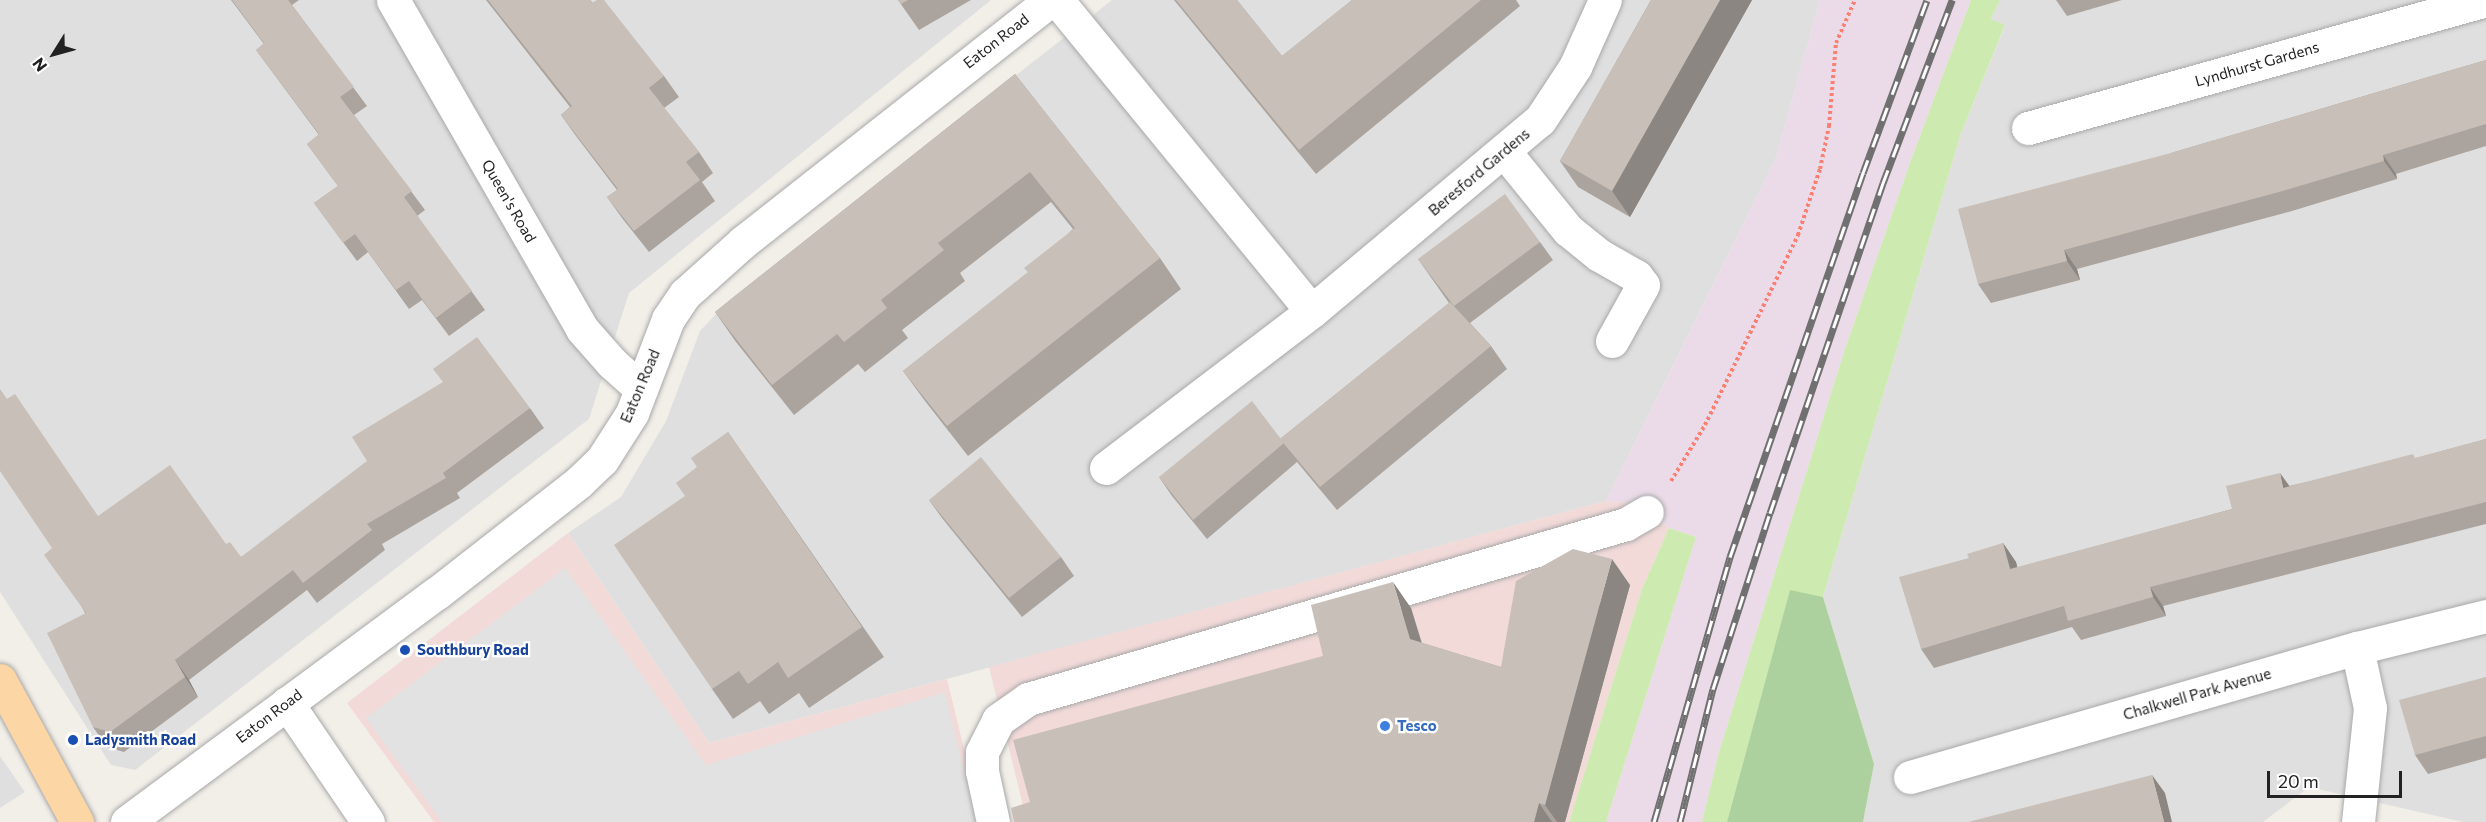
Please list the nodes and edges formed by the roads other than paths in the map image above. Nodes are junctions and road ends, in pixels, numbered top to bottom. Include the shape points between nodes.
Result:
1 (393, 0) edge
2 (1051, 0) edge
3 (1057, 0) edge
4 (1605, 0) edge
5 (2485, 0) edge
6 (2028, 128) dead end
7 (1504, 151) junction
8 (1312, 311) junction
9 (1612, 341) dead end
10 (641, 389) junction
11 (1106, 468) dead end
12 (1647, 512) road end
13 (2486, 616) edge
14 (2357, 648) junction
15 (0, 680) edge
16 (287, 703) junction
17 (1910, 777) dead end
18 (77, 822) edge
19 (127, 822) edge
20 (368, 822) edge
21 (993, 822) edge
22 (2358, 822) edge

1 - 10 street, Queen's Road via 582,330
2 - 10 street, Eaton Road via 743,242 685,294 668,319
3 - 8 street
4 - 7 street, Beresford Gardens via 1575,67 1540,120
5 - 6 street, Lyndhurst Gardens
7 - 8 street, Beresford Gardens
7 - 9 street via 1568,230 1599,255 1636,276 1643,285
8 - 11 street, Beresford Gardens
10 - 16 street, Eaton Road via 615,442 579,482 454,581
12 - 21 street via 1626,524 1028,699 998,720 982,752
13 - 14 street, Chalkwell Park Avenue
14 - 17 street, Chalkwell Park Avenue
14 - 22 street via 2370,708
15 - 18 main road
16 - 19 street, Eaton Road
16 - 20 street

